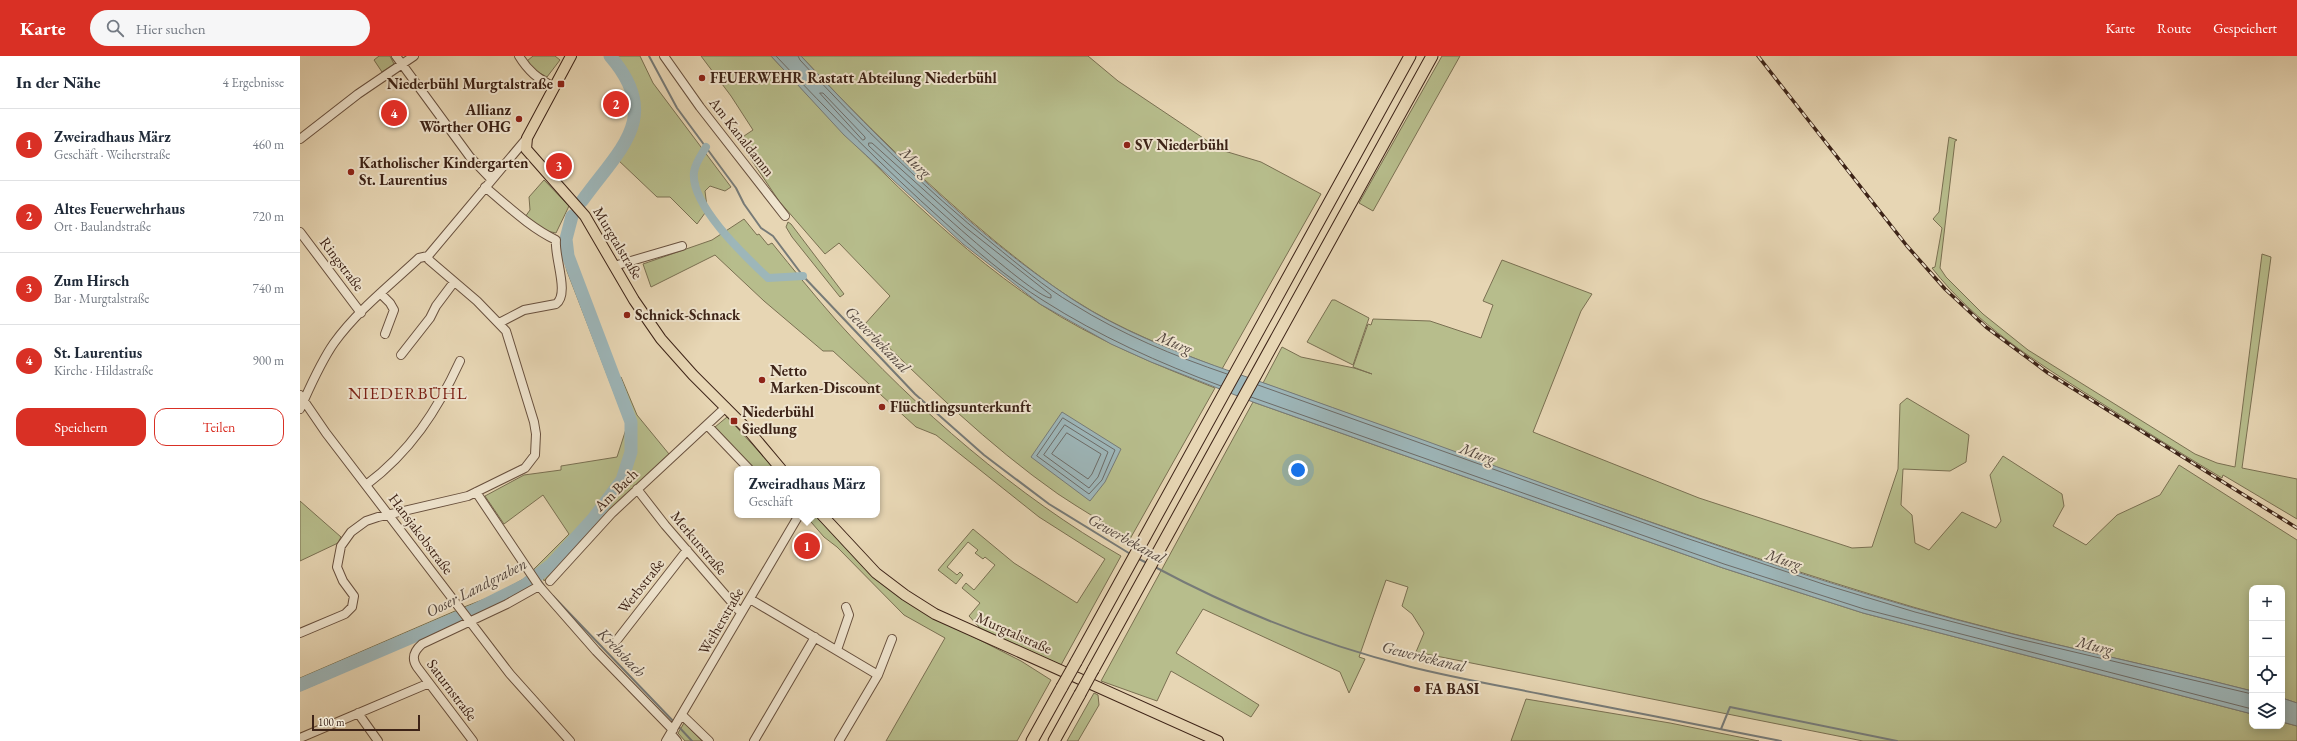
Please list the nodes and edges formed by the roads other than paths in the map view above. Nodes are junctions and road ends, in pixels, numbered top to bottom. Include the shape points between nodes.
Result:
1 (396, 56) edge
2 (414, 56) edge
3 (519, 56) edge
4 (571, 56) edge
5 (664, 56) edge
6 (1410, 56) edge
7 (1432, 56) edge
8 (402, 64) junction
9 (554, 88) junction
10 (527, 138) junction
11 (300, 139) edge
12 (491, 180) junction
13 (485, 187) junction
14 (786, 216) dead end
15 (300, 232) edge
16 (682, 246) dead end
17 (428, 256) junction
18 (614, 266) junction
19 (454, 282) junction
20 (381, 294) junction
21 (361, 313) junction
22 (499, 323) junction
23 (385, 334) dead end
24 (401, 355) dead end
25 (460, 361) dead end
26 (302, 398) edge
27 (726, 407) junction
28 (300, 409) edge
29 (707, 425) junction
30 (746, 466) edge
31 (778, 466) edge
32 (366, 485) junction
33 (637, 489) junction
34 (476, 492) junction
35 (389, 515) junction
36 (795, 518) edge
37 (825, 518) edge
38 (687, 550) junction
39 (550, 581) dead end
40 (537, 584) junction
41 (750, 599) junction
42 (846, 607) dead end
43 (742, 614) junction
44 (469, 621) junction
45 (300, 633) edge
46 (815, 637) junction
47 (617, 640) dead end
48 (892, 640) dead end
49 (837, 650) junction
50 (878, 675) junction
51 (428, 684) junction
52 (358, 713) junction
53 (682, 715) junction
54 (672, 731) edge
55 (300, 738) edge
56 (378, 741) edge
57 (473, 741) edge
58 (570, 741) edge
59 (677, 741) edge
60 (709, 741) edge
61 (754, 741) edge
62 (840, 741) edge
63 (1032, 741) edge
64 (1054, 741) edge
65 (1218, 741) edge

1 - 8 street
2 - 8 street
3 - 9 street via 526,68
4 - 9 main road
5 - 14 street, Am Kanaldamm via 700,107
6 - 63 highway, bridge
7 - 64 highway, bridge
8 - 11 street
8 - 12 street via 470,157
9 - 10 main road
10 - 12 street
10 - 18 main road, Murgtalstraße via 525,146 528,153 586,216
12 - 13 street
13 - 17 street
13 - 22 street via 522,219 556,240 555,248 563,292 556,304 524,310
15 - 21 street, Ringstraße
16 - 18 street
17 - 19 street via 429,260
17 - 20 street via 419,258
18 - 27 main road, Murgtalstraße via 661,339 683,365
19 - 22 street
19 - 24 street
20 - 21 street
20 - 23 street via 394,310
21 - 26 street via 334,344
22 - 34 street via 511,340 534,422 536,448 531,463 525,468
25 - 32 street via 446,392 416,436 394,463
26 - 28 street
26 - 32 street, Hansjakobstraße
27 - 29 street
27 - 31 main road, Murgtalstraße
29 - 30 street
29 - 33 street, Am Bach
32 - 35 street, Hansjakobstraße
33 - 38 street, Merkurstraße
33 - 39 street, Am Bach via 595,530
34 - 35 street via 450,501
34 - 40 street
35 - 44 street, Hansjakobstraße
35 - 45 street via 366,521 357,527 341,546 337,567 354,596 352,607 345,614
36 - 41 street, Weiherstraße
37 - 65 main road, Murgtalstraße via 876,573 935,614
38 - 43 street, Merkurstraße
38 - 47 street, Werbstraße
40 - 44 street, Saturnstraße
40 - 54 street
41 - 43 street, Weiherstraße
41 - 46 street
42 - 49 street via 849,614
43 - 53 street, Weiherstraße
44 - 51 street, Saturnstraße via 422,644 415,651 415,664
44 - 58 street, Hansjakobstraße via 510,674
46 - 49 street
46 - 61 street
48 - 50 street
49 - 50 street
50 - 62 street
51 - 52 street
51 - 57 street, Saturnstraße
52 - 55 street
52 - 56 street
53 - 54 street, Weiherstraße
53 - 60 street
54 - 59 street

